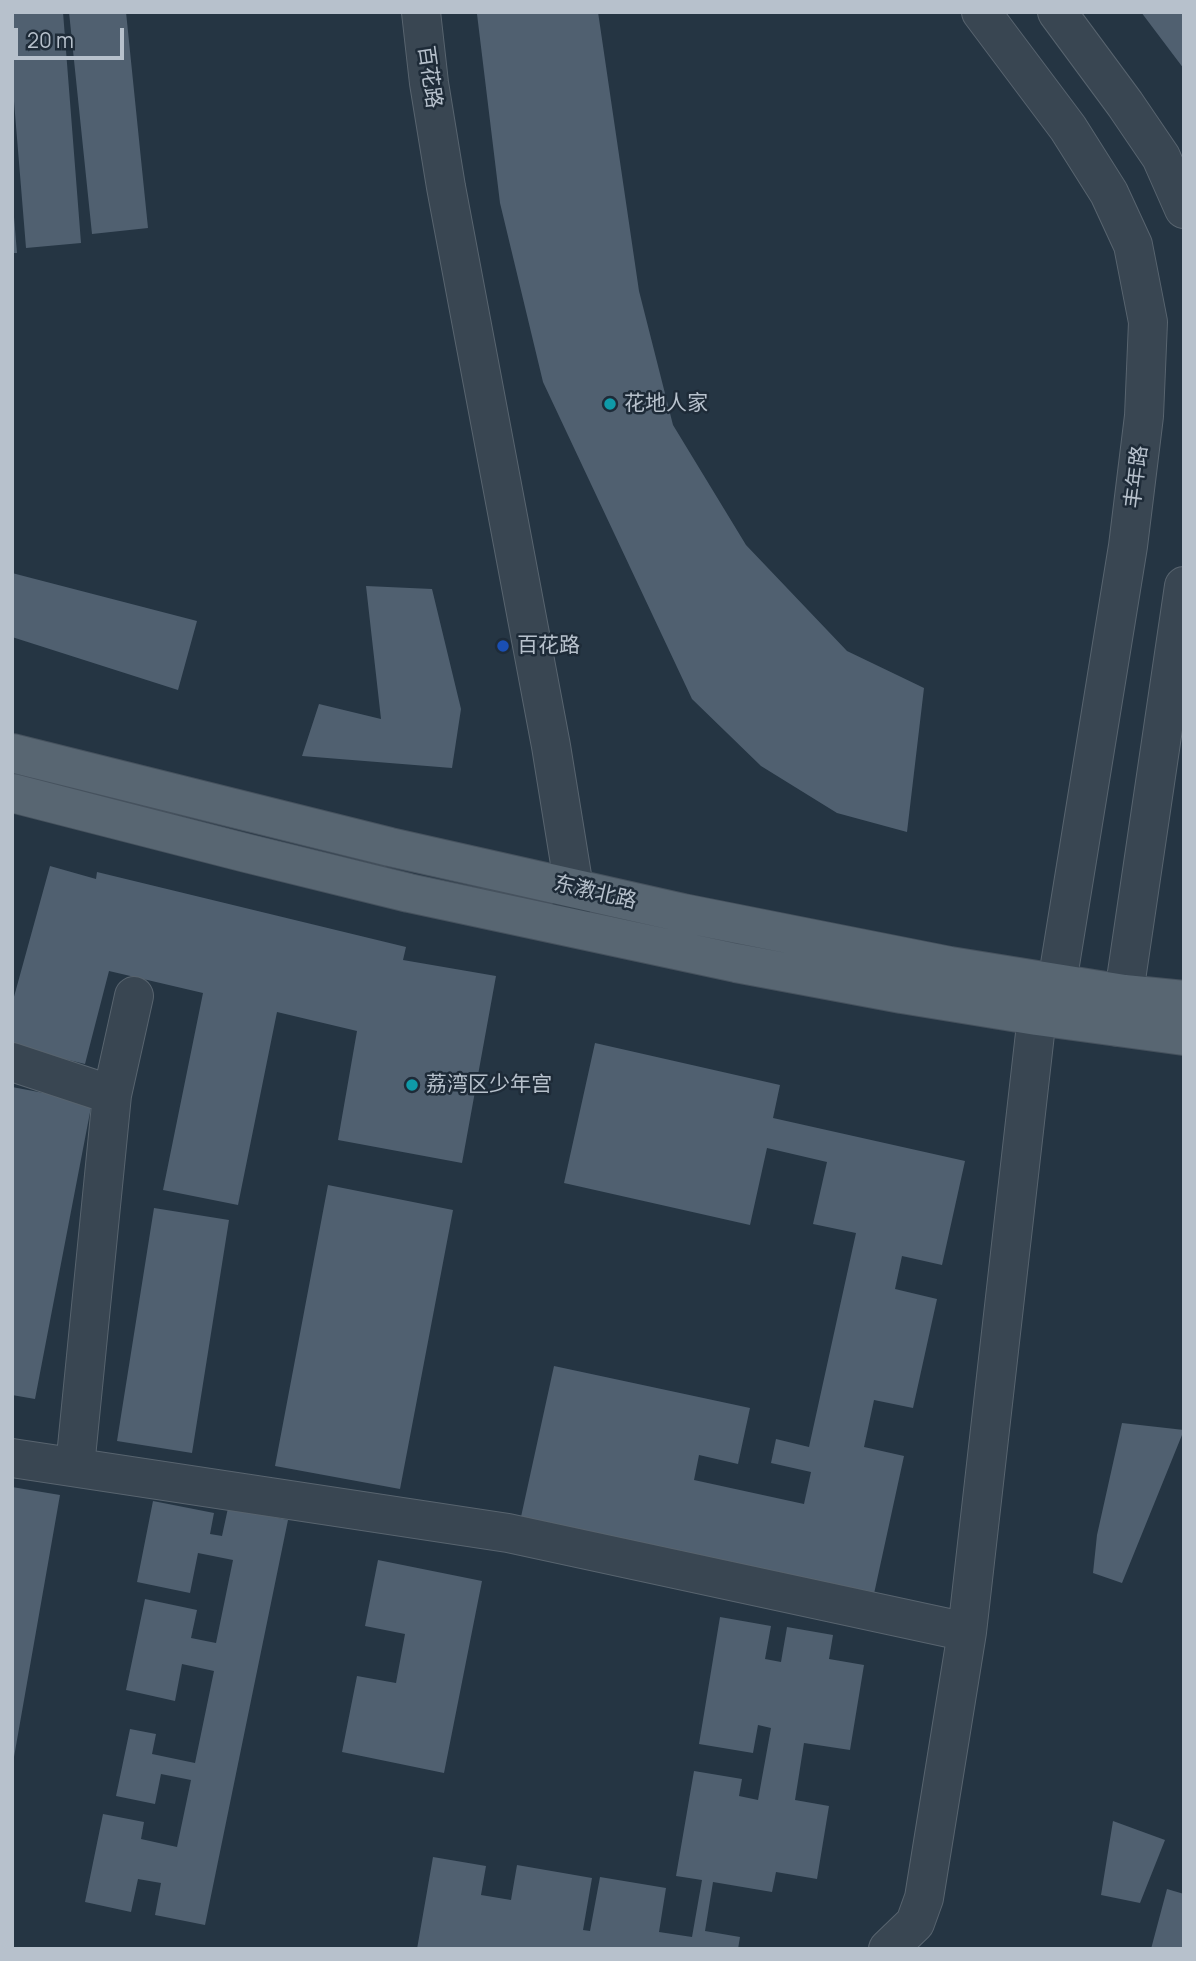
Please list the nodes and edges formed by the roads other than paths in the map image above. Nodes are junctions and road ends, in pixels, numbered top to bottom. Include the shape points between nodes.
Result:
1 (421, 12) edge
2 (981, 12) edge
3 (1056, 12) edge
4 (1184, 209) edge
5 (1184, 586) edge
6 (12, 753) edge
7 (12, 793) edge
8 (573, 888) junction
9 (569, 927) junction
10 (1057, 983) junction
11 (134, 996) dead end
12 (1184, 1000) edge
13 (1122, 1011) junction
14 (1037, 1016) junction
15 (1184, 1036) edge
16 (12, 1062) edge
17 (112, 1095) junction
18 (12, 1458) edge
19 (75, 1467) junction
20 (967, 1633) junction
21 (888, 1949) edge

1 - 8 street, 百花路 via 446,187 551,746
2 - 10 street, 丰年路 via 1068,128 1109,193 1133,245 1148,322 1144,416 1128,545
3 - 4 street via 1161,157
5 - 13 street
6 - 8 main road, 东漖北路
7 - 9 main road, 东漖北路 via 382,886
8 - 9 street, 百花路
8 - 10 main road, 东漖北路 via 950,966
9 - 14 main road, 东漖北路 via 762,968
10 - 13 main road, 东漖北路
10 - 14 street
11 - 17 street
12 - 13 main road, 东漖北路
13 - 14 main road, 东漖北路
13 - 15 main road, 东漖北路
14 - 20 street
16 - 17 street
17 - 19 street
18 - 19 street
19 - 20 street via 508,1533
20 - 21 street via 924,1898 915,1923

